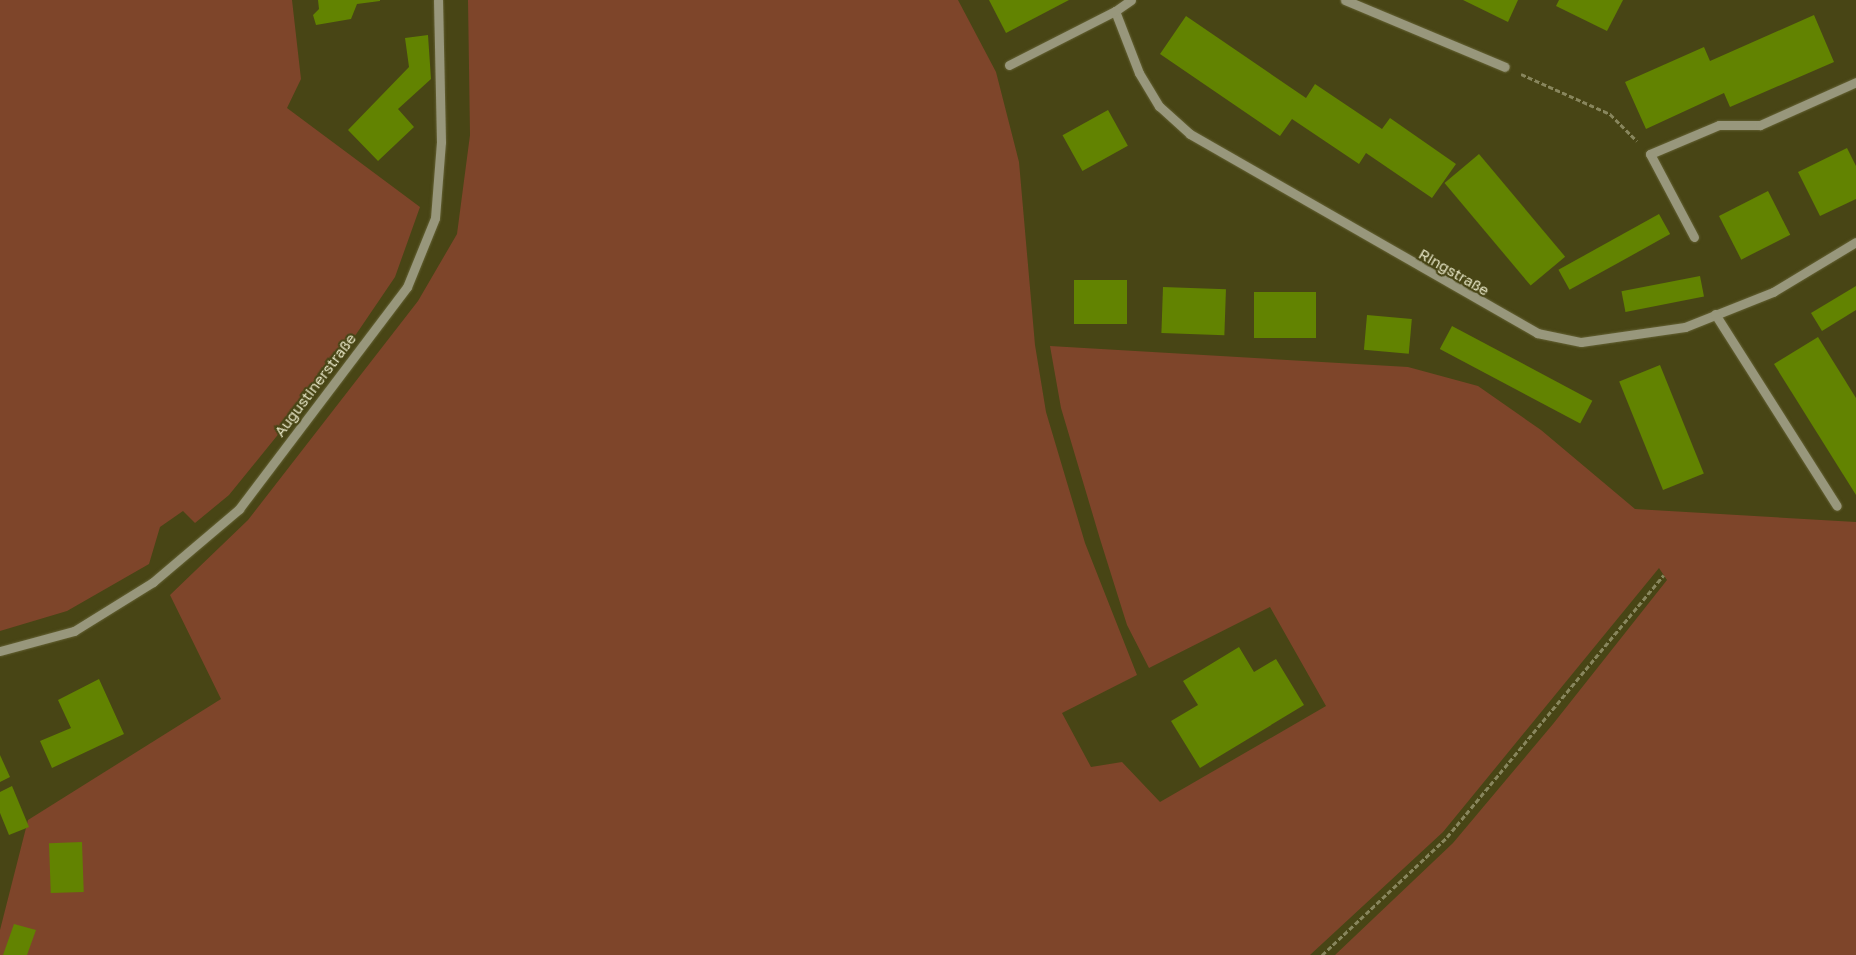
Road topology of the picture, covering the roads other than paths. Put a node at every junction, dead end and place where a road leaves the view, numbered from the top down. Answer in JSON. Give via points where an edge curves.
{"nodes":[{"id":1,"x":438,"y":0,"type":"edge"},
{"id":2,"x":1131,"y":0,"type":"edge"},
{"id":3,"x":1345,"y":0,"type":"edge"},
{"id":4,"x":1115,"y":11,"type":"junction"},
{"id":5,"x":1009,"y":65,"type":"dead end"},
{"id":6,"x":1505,"y":67,"type":"road end"},
{"id":7,"x":1856,"y":82,"type":"edge"},
{"id":8,"x":1694,"y":237,"type":"dead end"},
{"id":9,"x":1856,"y":242,"type":"edge"},
{"id":10,"x":1715,"y":314,"type":"junction"},
{"id":11,"x":1837,"y":506,"type":"dead end"},
{"id":12,"x":0,"y":651,"type":"edge"}],
"edges":[{"from":1,"to":12,"type":"street","name":"Augustinerstraße","via":[[441,142],[435,218],[407,288],[239,509],[153,582],[74,632]]},
{"from":2,"to":4,"type":"street"},
{"from":3,"to":6,"type":"street"},
{"from":4,"to":5,"type":"street"},
{"from":4,"to":10,"type":"street","name":"Ringstraße","via":[[1139,73],[1159,106],[1190,134],[1504,316],[1537,332],[1581,342],[1684,327]]},
{"from":7,"to":8,"type":"street","via":[[1760,125],[1719,125],[1650,154]]},
{"from":9,"to":10,"type":"street","name":"Ringstraße","via":[[1773,292]]},
{"from":10,"to":11,"type":"street"}]}
